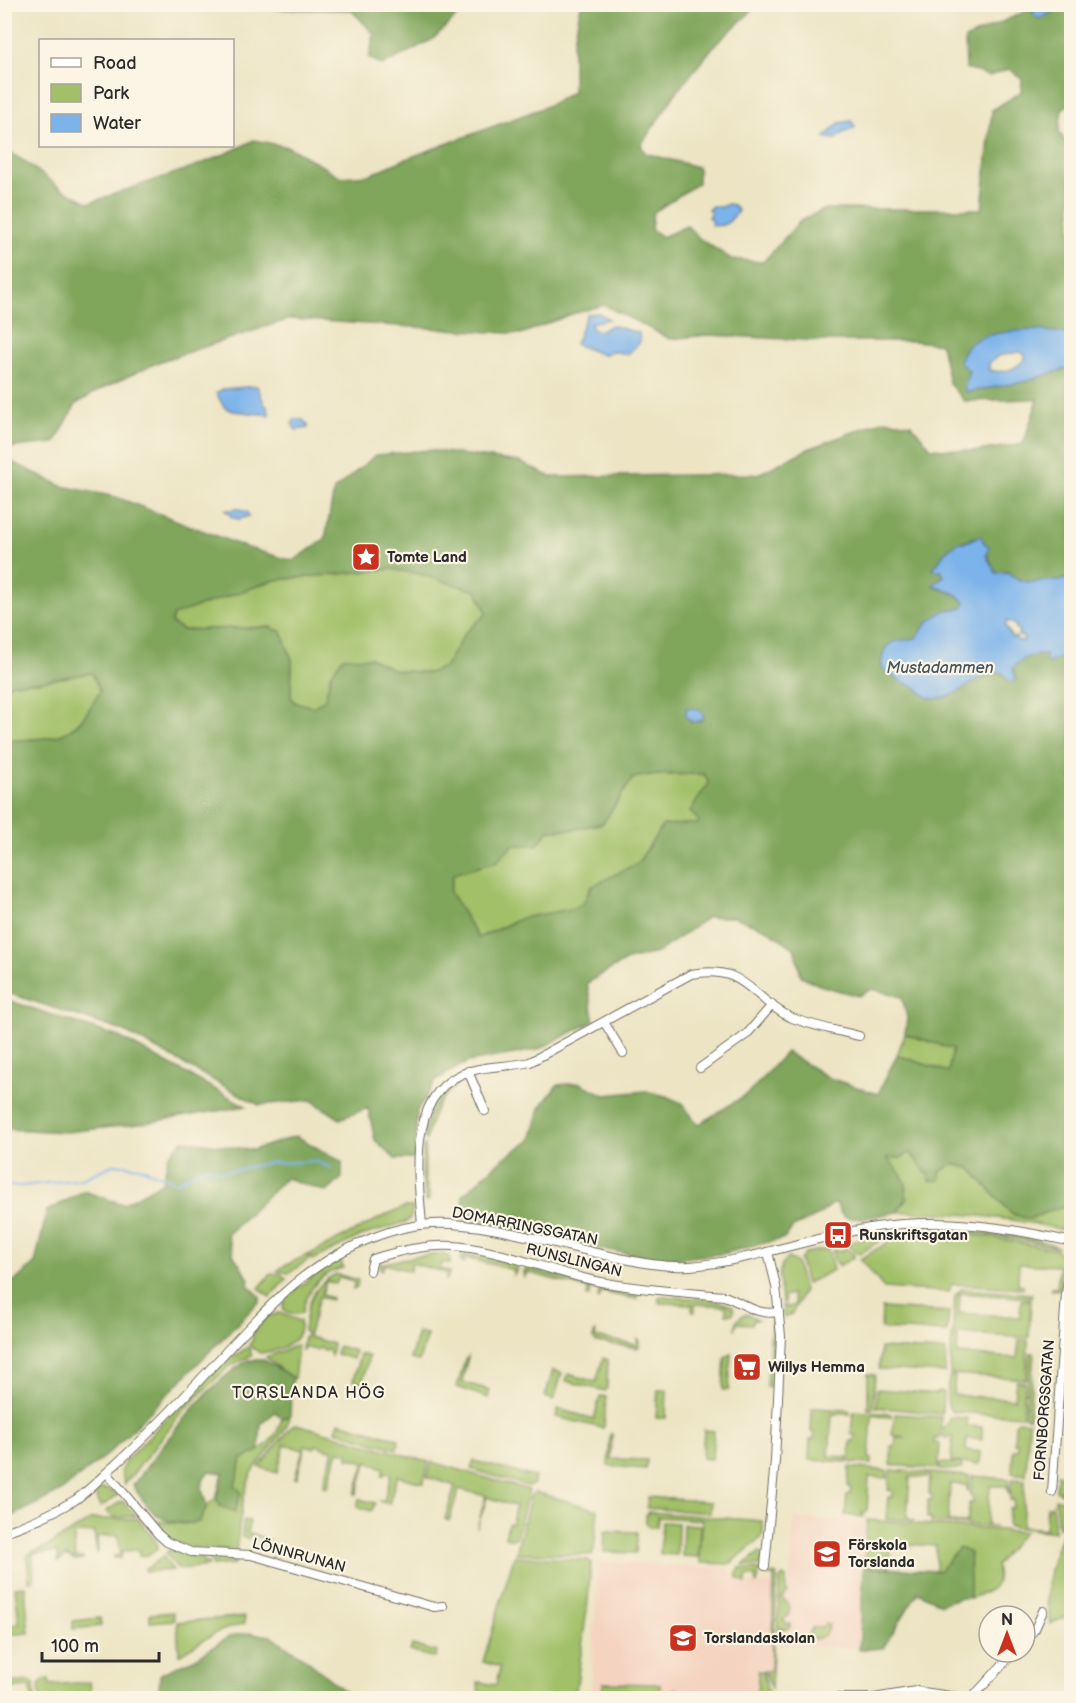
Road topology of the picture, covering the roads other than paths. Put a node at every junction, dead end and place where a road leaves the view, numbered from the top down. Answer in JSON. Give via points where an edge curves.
{"nodes":[{"id":1,"x":772,"y":1005,"type":"junction"},
{"id":2,"x":604,"y":1022,"type":"junction"},
{"id":3,"x":859,"y":1036,"type":"dead end"},
{"id":4,"x":623,"y":1053,"type":"dead end"},
{"id":5,"x":700,"y":1068,"type":"dead end"},
{"id":6,"x":468,"y":1071,"type":"junction"},
{"id":7,"x":485,"y":1111,"type":"dead end"},
{"id":8,"x":422,"y":1225,"type":"junction"},
{"id":9,"x":1071,"y":1242,"type":"edge"},
{"id":10,"x":1071,"y":1251,"type":"edge"},
{"id":11,"x":768,"y":1252,"type":"junction"},
{"id":12,"x":370,"y":1271,"type":"dead end"},
{"id":13,"x":1069,"y":1296,"type":"edge"},
{"id":14,"x":779,"y":1312,"type":"junction"},
{"id":15,"x":106,"y":1473,"type":"junction"},
{"id":16,"x":1052,"y":1492,"type":"dead end"},
{"id":17,"x":4,"y":1532,"type":"edge"},
{"id":18,"x":765,"y":1566,"type":"dead end"},
{"id":19,"x":443,"y":1606,"type":"dead end"},
{"id":20,"x":1043,"y":1611,"type":"dead end"},
{"id":21,"x":1037,"y":1624,"type":"edge"},
{"id":22,"x":1003,"y":1664,"type":"edge"},
{"id":23,"x":818,"y":1698,"type":"edge"},
{"id":24,"x":964,"y":1698,"type":"edge"},
{"id":25,"x":972,"y":1698,"type":"edge"}],
"edges":[{"from":1,"to":2,"type":"street","via":[[735,977],[705,972],[691,974]]},
{"from":1,"to":3,"type":"street","via":[[797,1020]]},
{"from":1,"to":5,"type":"street","via":[[747,1034]]},
{"from":2,"to":4,"type":"street"},
{"from":2,"to":6,"type":"street","via":[[530,1062]]},
{"from":6,"to":7,"type":"street"},
{"from":6,"to":8,"type":"street","via":[[436,1095],[423,1122],[418,1169]]},
{"from":8,"to":11,"type":"street","name":"DOMARRINGSGATAN","via":[[479,1228],[662,1266],[733,1260]]},
{"from":8,"to":15,"type":"street","name":"DOMARRINGSGATAN","via":[[357,1245],[291,1285]]},
{"from":9,"to":11,"type":"street","name":"DOMARRINGSGATAN","via":[[988,1226],[907,1223],[873,1227]]},
{"from":10,"to":13,"type":"street","name":"FORNBORGSGATAN"},
{"from":11,"to":14,"type":"street"},
{"from":12,"to":14,"type":"street","name":"RUNSLINGAN","via":[[373,1259],[386,1255],[433,1247],[463,1247],[598,1281],[656,1291],[724,1296],[750,1310]]},
{"from":13,"to":16,"type":"street","name":"FORNBORGSGATAN"},
{"from":14,"to":18,"type":"street","via":[[779,1407]]},
{"from":15,"to":17,"type":"street","name":"DOMARRINGSGATAN","via":[[58,1510]]},
{"from":15,"to":19,"type":"street","name":"LÖNNRUNAN","via":[[158,1534],[178,1547],[251,1555],[434,1607]]},
{"from":20,"to":21,"type":"street"},
{"from":22,"to":25,"type":"street"},
{"from":23,"to":24,"type":"street","via":[[874,1698],[916,1691]]}]}
